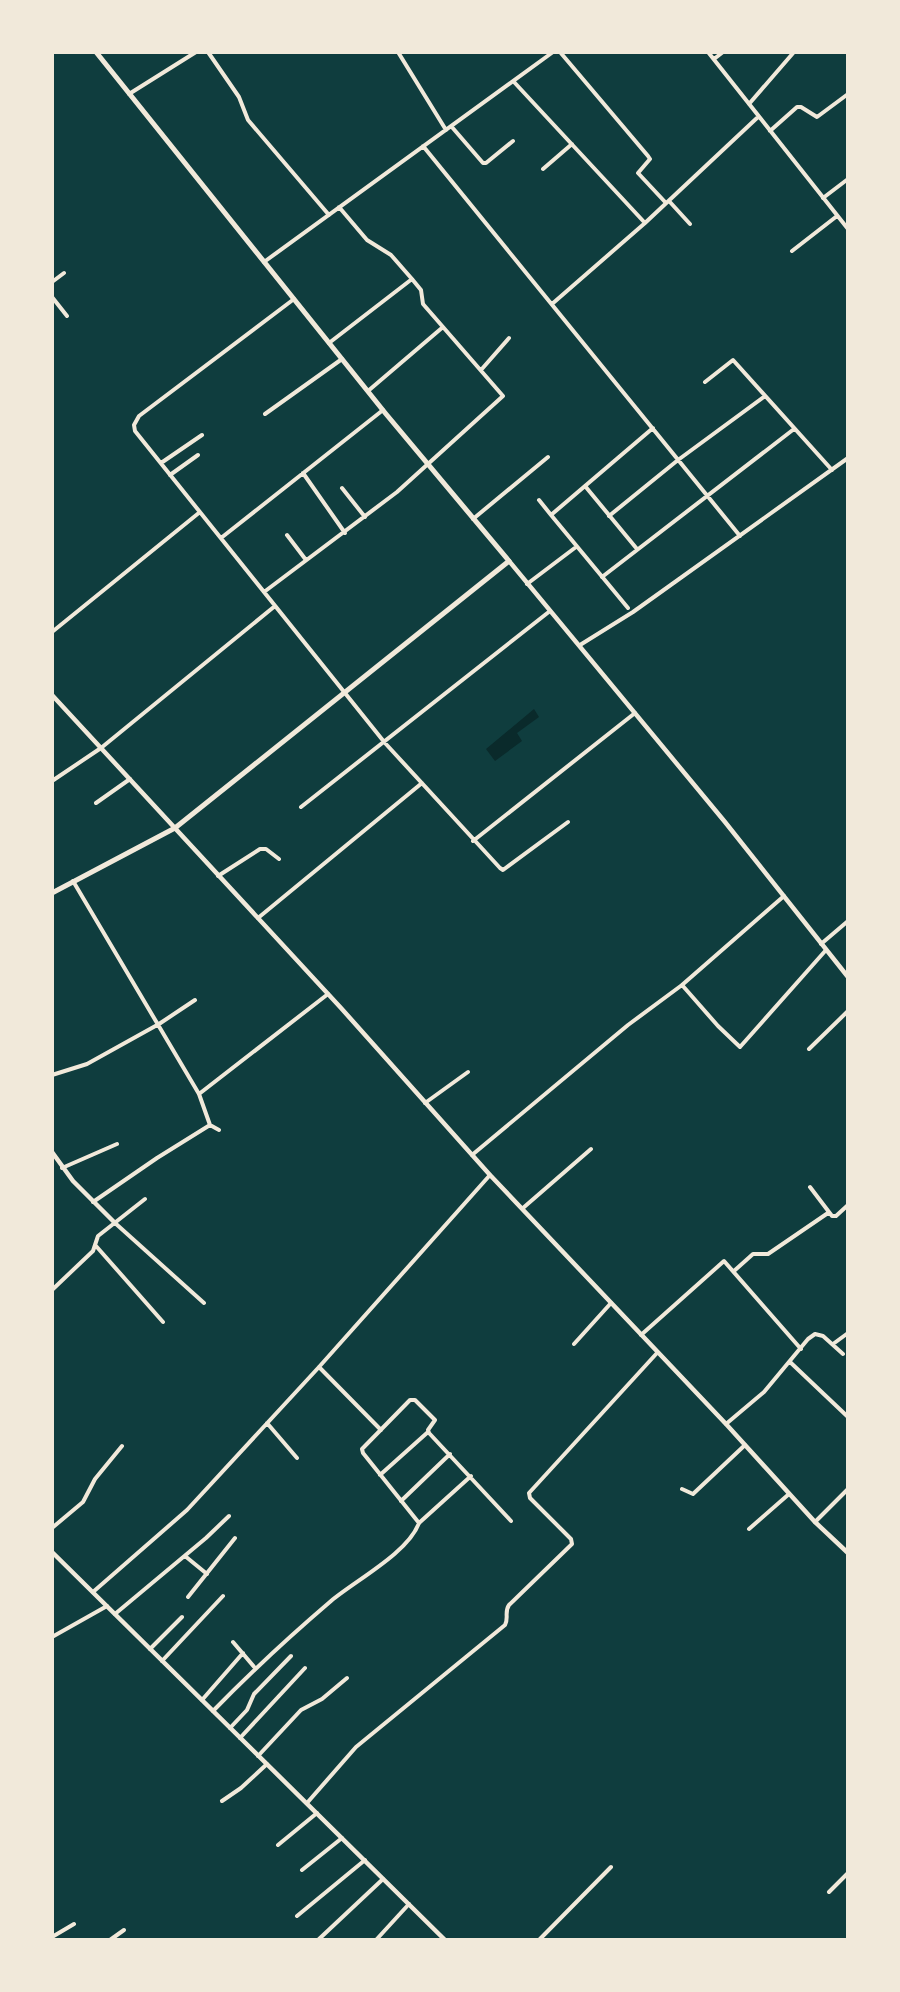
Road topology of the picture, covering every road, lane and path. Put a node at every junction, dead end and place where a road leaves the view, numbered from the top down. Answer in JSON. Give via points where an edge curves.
{"nodes":[{"id":1,"x":96,"y":52,"type":"edge"},
{"id":2,"x":196,"y":52,"type":"edge"},
{"id":3,"x":208,"y":52,"type":"edge"},
{"id":4,"x":398,"y":52,"type":"edge"},
{"id":5,"x":553,"y":52,"type":"edge"},
{"id":6,"x":560,"y":52,"type":"edge"},
{"id":7,"x":708,"y":52,"type":"edge"},
{"id":8,"x":723,"y":52,"type":"edge"},
{"id":9,"x":794,"y":52,"type":"edge"},
{"id":10,"x":714,"y":60,"type":"junction"},
{"id":11,"x":514,"y":82,"type":"junction"},
{"id":12,"x":129,"y":94,"type":"junction"},
{"id":13,"x":848,"y":94,"type":"edge"},
{"id":14,"x":749,"y":104,"type":"junction"},
{"id":15,"x":758,"y":117,"type":"junction"},
{"id":16,"x":451,"y":126,"type":"junction"},
{"id":17,"x":446,"y":130,"type":"junction"},
{"id":18,"x":770,"y":131,"type":"junction"},
{"id":19,"x":513,"y":141,"type":"dead end"},
{"id":20,"x":572,"y":144,"type":"junction"},
{"id":21,"x":423,"y":146,"type":"junction"},
{"id":22,"x":543,"y":169,"type":"dead end"},
{"id":23,"x":848,"y":179,"type":"edge"},
{"id":24,"x":823,"y":198,"type":"junction"},
{"id":25,"x":668,"y":202,"type":"junction"},
{"id":26,"x":339,"y":207,"type":"junction"},
{"id":27,"x":328,"y":215,"type":"junction"},
{"id":28,"x":837,"y":216,"type":"junction"},
{"id":29,"x":645,"y":223,"type":"junction"},
{"id":30,"x":690,"y":224,"type":"dead end"},
{"id":31,"x":848,"y":229,"type":"edge"},
{"id":32,"x":792,"y":251,"type":"dead end"},
{"id":33,"x":264,"y":262,"type":"junction"},
{"id":34,"x":64,"y":273,"type":"dead end"},
{"id":35,"x":412,"y":279,"type":"junction"},
{"id":36,"x":52,"y":282,"type":"edge"},
{"id":37,"x":52,"y":297,"type":"edge"},
{"id":38,"x":294,"y":299,"type":"junction"},
{"id":39,"x":552,"y":304,"type":"junction"},
{"id":40,"x":67,"y":316,"type":"dead end"},
{"id":41,"x":443,"y":328,"type":"junction"},
{"id":42,"x":509,"y":338,"type":"dead end"},
{"id":43,"x":330,"y":342,"type":"junction"},
{"id":44,"x":342,"y":359,"type":"junction"},
{"id":45,"x":481,"y":370,"type":"junction"},
{"id":46,"x":705,"y":382,"type":"dead end"},
{"id":47,"x":368,"y":391,"type":"junction"},
{"id":48,"x":765,"y":396,"type":"junction"},
{"id":49,"x":383,"y":410,"type":"junction"},
{"id":50,"x":265,"y":414,"type":"dead end"},
{"id":51,"x":653,"y":428,"type":"junction"},
{"id":52,"x":794,"y":429,"type":"junction"},
{"id":53,"x":202,"y":435,"type":"dead end"},
{"id":54,"x":198,"y":455,"type":"dead end"},
{"id":55,"x":548,"y":457,"type":"dead end"},
{"id":56,"x":848,"y":458,"type":"edge"},
{"id":57,"x":678,"y":460,"type":"junction"},
{"id":58,"x":161,"y":463,"type":"junction"},
{"id":59,"x":427,"y":464,"type":"junction"},
{"id":60,"x":832,"y":470,"type":"junction"},
{"id":61,"x":303,"y":473,"type":"junction"},
{"id":62,"x":170,"y":474,"type":"junction"},
{"id":63,"x":585,"y":486,"type":"junction"},
{"id":64,"x":342,"y":488,"type":"dead end"},
{"id":65,"x":708,"y":496,"type":"junction"},
{"id":66,"x":539,"y":500,"type":"dead end"},
{"id":67,"x":200,"y":512,"type":"junction"},
{"id":68,"x":551,"y":515,"type":"junction"},
{"id":69,"x":609,"y":516,"type":"junction"},
{"id":70,"x":365,"y":517,"type":"junction"},
{"id":71,"x":473,"y":519,"type":"junction"},
{"id":72,"x":345,"y":533,"type":"junction"},
{"id":73,"x":287,"y":535,"type":"dead end"},
{"id":74,"x":740,"y":536,"type":"junction"},
{"id":75,"x":221,"y":538,"type":"junction"},
{"id":76,"x":576,"y":547,"type":"junction"},
{"id":77,"x":637,"y":550,"type":"junction"},
{"id":78,"x":306,"y":560,"type":"junction"},
{"id":79,"x":509,"y":561,"type":"junction"},
{"id":80,"x":602,"y":577,"type":"junction"},
{"id":81,"x":528,"y":584,"type":"junction"},
{"id":82,"x":264,"y":592,"type":"junction"},
{"id":83,"x":275,"y":606,"type":"junction"},
{"id":84,"x":628,"y":608,"type":"dead end"},
{"id":85,"x":550,"y":611,"type":"junction"},
{"id":86,"x":52,"y":632,"type":"edge"},
{"id":87,"x":580,"y":645,"type":"junction"},
{"id":88,"x":345,"y":691,"type":"junction"},
{"id":89,"x":52,"y":695,"type":"edge"},
{"id":90,"x":635,"y":713,"type":"junction"},
{"id":91,"x":385,"y":742,"type":"junction"},
{"id":92,"x":101,"y":748,"type":"junction"},
{"id":93,"x":130,"y":780,"type":"junction"},
{"id":94,"x":52,"y":781,"type":"edge"},
{"id":95,"x":422,"y":783,"type":"junction"},
{"id":96,"x":96,"y":803,"type":"dead end"},
{"id":97,"x":301,"y":807,"type":"dead end"},
{"id":98,"x":568,"y":822,"type":"dead end"},
{"id":99,"x":174,"y":828,"type":"junction"},
{"id":100,"x":473,"y":841,"type":"junction"},
{"id":101,"x":279,"y":859,"type":"dead end"},
{"id":102,"x":218,"y":876,"type":"junction"},
{"id":103,"x":73,"y":881,"type":"junction"},
{"id":104,"x":52,"y":893,"type":"edge"},
{"id":105,"x":784,"y":896,"type":"junction"},
{"id":106,"x":258,"y":918,"type":"junction"},
{"id":107,"x":848,"y":921,"type":"edge"},
{"id":108,"x":821,"y":944,"type":"junction"},
{"id":109,"x":826,"y":950,"type":"junction"},
{"id":110,"x":848,"y":976,"type":"edge"},
{"id":111,"x":682,"y":985,"type":"junction"},
{"id":112,"x":328,"y":994,"type":"junction"},
{"id":113,"x":195,"y":1000,"type":"dead end"},
{"id":114,"x":848,"y":1011,"type":"edge"},
{"id":115,"x":159,"y":1024,"type":"junction"},
{"id":116,"x":809,"y":1049,"type":"dead end"},
{"id":117,"x":468,"y":1072,"type":"dead end"},
{"id":118,"x":52,"y":1075,"type":"edge"},
{"id":119,"x":200,"y":1094,"type":"junction"},
{"id":120,"x":425,"y":1103,"type":"junction"},
{"id":121,"x":210,"y":1125,"type":"junction"},
{"id":122,"x":219,"y":1130,"type":"dead end"},
{"id":123,"x":117,"y":1144,"type":"dead end"},
{"id":124,"x":590,"y":1150,"type":"dead end"},
{"id":125,"x":52,"y":1152,"type":"edge"},
{"id":126,"x":472,"y":1155,"type":"junction"},
{"id":127,"x":62,"y":1168,"type":"junction"},
{"id":128,"x":490,"y":1175,"type":"junction"},
{"id":129,"x":810,"y":1187,"type":"dead end"},
{"id":130,"x":145,"y":1199,"type":"dead end"},
{"id":131,"x":93,"y":1202,"type":"junction"},
{"id":132,"x":848,"y":1205,"type":"edge"},
{"id":133,"x":523,"y":1208,"type":"junction"},
{"id":134,"x":828,"y":1213,"type":"junction"},
{"id":135,"x":114,"y":1223,"type":"junction"},
{"id":136,"x":96,"y":1246,"type":"junction"},
{"id":137,"x":734,"y":1271,"type":"junction"},
{"id":138,"x":52,"y":1290,"type":"edge"},
{"id":139,"x":204,"y":1303,"type":"dead end"},
{"id":140,"x":611,"y":1304,"type":"junction"},
{"id":141,"x":163,"y":1322,"type":"dead end"},
{"id":142,"x":848,"y":1333,"type":"edge"},
{"id":143,"x":641,"y":1335,"type":"junction"},
{"id":144,"x":574,"y":1344,"type":"dead end"},
{"id":145,"x":833,"y":1344,"type":"junction"},
{"id":146,"x":800,"y":1348,"type":"junction"},
{"id":147,"x":658,"y":1353,"type":"junction"},
{"id":148,"x":843,"y":1354,"type":"dead end"},
{"id":149,"x":790,"y":1362,"type":"junction"},
{"id":150,"x":319,"y":1367,"type":"junction"},
{"id":151,"x":848,"y":1418,"type":"edge"},
{"id":152,"x":267,"y":1423,"type":"junction"},
{"id":153,"x":726,"y":1424,"type":"junction"},
{"id":154,"x":381,"y":1430,"type":"junction"},
{"id":155,"x":428,"y":1432,"type":"junction"},
{"id":156,"x":745,"y":1445,"type":"junction"},
{"id":157,"x":122,"y":1446,"type":"dead end"},
{"id":158,"x":450,"y":1454,"type":"junction"},
{"id":159,"x":297,"y":1458,"type":"dead end"},
{"id":160,"x":380,"y":1475,"type":"junction"},
{"id":161,"x":471,"y":1476,"type":"junction"},
{"id":162,"x":848,"y":1489,"type":"edge"},
{"id":163,"x":682,"y":1490,"type":"dead end"},
{"id":164,"x":789,"y":1494,"type":"junction"},
{"id":165,"x":401,"y":1500,"type":"junction"},
{"id":166,"x":229,"y":1516,"type":"dead end"},
{"id":167,"x":511,"y":1521,"type":"dead end"},
{"id":168,"x":815,"y":1522,"type":"junction"},
{"id":169,"x":419,"y":1523,"type":"junction"},
{"id":170,"x":52,"y":1528,"type":"edge"},
{"id":171,"x":749,"y":1528,"type":"dead end"},
{"id":172,"x":235,"y":1538,"type":"dead end"},
{"id":173,"x":52,"y":1552,"type":"edge"},
{"id":174,"x":848,"y":1553,"type":"edge"},
{"id":175,"x":185,"y":1556,"type":"junction"},
{"id":176,"x":207,"y":1574,"type":"junction"},
{"id":177,"x":93,"y":1592,"type":"junction"},
{"id":178,"x":224,"y":1596,"type":"dead end"},
{"id":179,"x":188,"y":1597,"type":"dead end"},
{"id":180,"x":107,"y":1606,"type":"junction"},
{"id":181,"x":115,"y":1614,"type":"junction"},
{"id":182,"x":182,"y":1617,"type":"dead end"},
{"id":183,"x":52,"y":1637,"type":"edge"},
{"id":184,"x":233,"y":1642,"type":"dead end"},
{"id":185,"x":150,"y":1649,"type":"junction"},
{"id":186,"x":243,"y":1653,"type":"junction"},
{"id":187,"x":291,"y":1656,"type":"dead end"},
{"id":188,"x":162,"y":1661,"type":"junction"},
{"id":189,"x":255,"y":1668,"type":"junction"},
{"id":190,"x":305,"y":1668,"type":"dead end"},
{"id":191,"x":347,"y":1678,"type":"dead end"},
{"id":192,"x":202,"y":1700,"type":"junction"},
{"id":193,"x":213,"y":1711,"type":"junction"},
{"id":194,"x":230,"y":1728,"type":"junction"},
{"id":195,"x":240,"y":1738,"type":"junction"},
{"id":196,"x":258,"y":1756,"type":"junction"},
{"id":197,"x":267,"y":1764,"type":"junction"},
{"id":198,"x":222,"y":1801,"type":"dead end"},
{"id":199,"x":307,"y":1803,"type":"junction"},
{"id":200,"x":317,"y":1813,"type":"junction"},
{"id":201,"x":342,"y":1838,"type":"junction"},
{"id":202,"x":278,"y":1846,"type":"dead end"},
{"id":203,"x":365,"y":1860,"type":"junction"},
{"id":204,"x":611,"y":1867,"type":"dead end"},
{"id":205,"x":302,"y":1870,"type":"dead end"},
{"id":206,"x":848,"y":1873,"type":"edge"},
{"id":207,"x":383,"y":1879,"type":"junction"},
{"id":208,"x":829,"y":1892,"type":"dead end"},
{"id":209,"x":409,"y":1904,"type":"junction"},
{"id":210,"x":297,"y":1916,"type":"dead end"},
{"id":211,"x":74,"y":1924,"type":"dead end"},
{"id":212,"x":124,"y":1930,"type":"dead end"},
{"id":213,"x":52,"y":1937,"type":"edge"},
{"id":214,"x":110,"y":1940,"type":"edge"},
{"id":215,"x":318,"y":1940,"type":"edge"},
{"id":216,"x":376,"y":1940,"type":"edge"},
{"id":217,"x":446,"y":1940,"type":"edge"},
{"id":218,"x":539,"y":1940,"type":"edge"}],
"edges":[{"from":1,"to":12,"type":"main road"},
{"from":2,"to":12,"type":"street"},
{"from":3,"to":27,"type":"street","via":[[238,97],[248,120]]},
{"from":4,"to":17,"type":"street"},
{"from":5,"to":11,"type":"street"},
{"from":6,"to":25,"type":"street","via":[[648,156],[650,159],[638,173]]},
{"from":7,"to":10,"type":"street"},
{"from":8,"to":10,"type":"street"},
{"from":9,"to":14,"type":"street"},
{"from":10,"to":14,"type":"street"},
{"from":11,"to":16,"type":"street"},
{"from":11,"to":20,"type":"street"},
{"from":12,"to":33,"type":"main road"},
{"from":13,"to":18,"type":"street","via":[[817,117],[801,106],[797,107]]},
{"from":14,"to":15,"type":"street"},
{"from":15,"to":18,"type":"street"},
{"from":15,"to":25,"type":"street"},
{"from":16,"to":17,"type":"street"},
{"from":16,"to":19,"type":"street","via":[[483,163]]},
{"from":17,"to":21,"type":"street"},
{"from":18,"to":24,"type":"street"},
{"from":20,"to":22,"type":"street"},
{"from":20,"to":29,"type":"street"},
{"from":21,"to":26,"type":"street"},
{"from":21,"to":39,"type":"street"},
{"from":23,"to":24,"type":"street"},
{"from":24,"to":28,"type":"street"},
{"from":25,"to":29,"type":"street"},
{"from":25,"to":30,"type":"street"},
{"from":26,"to":27,"type":"street"},
{"from":26,"to":35,"type":"street","via":[[367,240],[391,255]]},
{"from":27,"to":33,"type":"street"},
{"from":28,"to":31,"type":"street"},
{"from":28,"to":32,"type":"street"},
{"from":29,"to":39,"type":"street"},
{"from":33,"to":38,"type":"main road"},
{"from":34,"to":36,"type":"street"},
{"from":35,"to":41,"type":"street","via":[[421,290],[423,304]]},
{"from":35,"to":43,"type":"street"},
{"from":37,"to":40,"type":"street"},
{"from":38,"to":43,"type":"main road"},
{"from":38,"to":58,"type":"street","via":[[135,420],[135,431]]},
{"from":39,"to":51,"type":"street"},
{"from":41,"to":45,"type":"street"},
{"from":41,"to":47,"type":"street"},
{"from":42,"to":45,"type":"street"},
{"from":43,"to":44,"type":"main road"},
{"from":44,"to":47,"type":"main road"},
{"from":44,"to":50,"type":"street"},
{"from":45,"to":59,"type":"street","via":[[503,397]]},
{"from":46,"to":48,"type":"street","via":[[733,360]]},
{"from":47,"to":49,"type":"main road"},
{"from":48,"to":52,"type":"street"},
{"from":48,"to":57,"type":"street"},
{"from":49,"to":59,"type":"main road"},
{"from":49,"to":61,"type":"street"},
{"from":51,"to":57,"type":"street"},
{"from":51,"to":63,"type":"street"},
{"from":52,"to":60,"type":"street"},
{"from":52,"to":65,"type":"street"},
{"from":53,"to":58,"type":"street"},
{"from":54,"to":62,"type":"street"},
{"from":55,"to":71,"type":"street"},
{"from":56,"to":60,"type":"street"},
{"from":57,"to":65,"type":"street"},
{"from":57,"to":69,"type":"street"},
{"from":58,"to":62,"type":"street"},
{"from":59,"to":70,"type":"street"},
{"from":59,"to":71,"type":"main road"},
{"from":60,"to":74,"type":"street"},
{"from":61,"to":72,"type":"street"},
{"from":61,"to":75,"type":"street"},
{"from":62,"to":67,"type":"street"},
{"from":63,"to":68,"type":"street"},
{"from":63,"to":69,"type":"street"},
{"from":64,"to":70,"type":"street"},
{"from":65,"to":74,"type":"street"},
{"from":65,"to":77,"type":"street"},
{"from":66,"to":68,"type":"street"},
{"from":67,"to":75,"type":"street"},
{"from":67,"to":86,"type":"street"},
{"from":68,"to":76,"type":"street"},
{"from":69,"to":77,"type":"street"},
{"from":70,"to":72,"type":"street"},
{"from":71,"to":79,"type":"main road"},
{"from":72,"to":78,"type":"street"},
{"from":73,"to":78,"type":"street"},
{"from":74,"to":87,"type":"street"},
{"from":75,"to":82,"type":"street"},
{"from":76,"to":80,"type":"street"},
{"from":76,"to":81,"type":"street"},
{"from":77,"to":80,"type":"street"},
{"from":78,"to":82,"type":"street"},
{"from":79,"to":81,"type":"street"},
{"from":79,"to":88,"type":"main road"},
{"from":80,"to":84,"type":"street"},
{"from":81,"to":85,"type":"street"},
{"from":82,"to":83,"type":"street"},
{"from":83,"to":88,"type":"street"},
{"from":83,"to":92,"type":"street"},
{"from":85,"to":87,"type":"street"},
{"from":85,"to":91,"type":"street"},
{"from":87,"to":90,"type":"street"},
{"from":88,"to":91,"type":"street"},
{"from":88,"to":99,"type":"main road"},
{"from":89,"to":92,"type":"street"},
{"from":90,"to":100,"type":"street"},
{"from":90,"to":105,"type":"street"},
{"from":91,"to":95,"type":"street"},
{"from":91,"to":97,"type":"street"},
{"from":92,"to":93,"type":"street"},
{"from":92,"to":94,"type":"street"},
{"from":93,"to":96,"type":"street"},
{"from":93,"to":99,"type":"street"},
{"from":95,"to":100,"type":"street"},
{"from":95,"to":106,"type":"street"},
{"from":98,"to":100,"type":"street","via":[[503,870]]},
{"from":99,"to":102,"type":"street"},
{"from":99,"to":103,"type":"main road"},
{"from":101,"to":102,"type":"street","via":[[266,849],[260,849]]},
{"from":102,"to":106,"type":"street"},
{"from":103,"to":104,"type":"main road"},
{"from":103,"to":115,"type":"street"},
{"from":105,"to":108,"type":"street"},
{"from":105,"to":111,"type":"street"},
{"from":106,"to":112,"type":"street"},
{"from":107,"to":108,"type":"street"},
{"from":108,"to":109,"type":"street"},
{"from":109,"to":110,"type":"street"},
{"from":109,"to":111,"type":"street","via":[[740,1047]]},
{"from":111,"to":126,"type":"street","via":[[628,1025]]},
{"from":112,"to":119,"type":"street"},
{"from":112,"to":120,"type":"street"},
{"from":113,"to":115,"type":"street"},
{"from":114,"to":116,"type":"street"},
{"from":115,"to":118,"type":"street","via":[[87,1064]]},
{"from":115,"to":119,"type":"street"},
{"from":117,"to":120,"type":"street"},
{"from":119,"to":121,"type":"street"},
{"from":120,"to":126,"type":"street"},
{"from":121,"to":122,"type":"street"},
{"from":121,"to":131,"type":"street"},
{"from":123,"to":127,"type":"street"},
{"from":124,"to":133,"type":"street"},
{"from":125,"to":127,"type":"street"},
{"from":126,"to":128,"type":"street"},
{"from":127,"to":131,"type":"street"},
{"from":128,"to":133,"type":"street"},
{"from":128,"to":150,"type":"street"},
{"from":129,"to":134,"type":"street"},
{"from":130,"to":135,"type":"street"},
{"from":131,"to":135,"type":"street"},
{"from":132,"to":134,"type":"street","via":[[836,1216]]},
{"from":133,"to":140,"type":"street"},
{"from":134,"to":137,"type":"street","via":[[768,1254],[754,1254]]},
{"from":135,"to":136,"type":"street","via":[[98,1236]]},
{"from":135,"to":139,"type":"street"},
{"from":136,"to":138,"type":"street"},
{"from":136,"to":141,"type":"street"},
{"from":137,"to":143,"type":"street","via":[[723,1262]]},
{"from":137,"to":146,"type":"street"},
{"from":140,"to":143,"type":"street"},
{"from":140,"to":144,"type":"street"},
{"from":142,"to":145,"type":"street"},
{"from":143,"to":147,"type":"street"},
{"from":145,"to":146,"type":"street","via":[[815,1334]]},
{"from":145,"to":148,"type":"street"},
{"from":146,"to":149,"type":"street"},
{"from":147,"to":153,"type":"street"},
{"from":147,"to":199,"type":"street","via":[[529,1492],[530,1498],[571,1539],[572,1544],[509,1605],[505,1625],[356,1747]]},
{"from":149,"to":151,"type":"street"},
{"from":149,"to":153,"type":"street","via":[[764,1392]]},
{"from":150,"to":152,"type":"street"},
{"from":150,"to":154,"type":"street"},
{"from":152,"to":159,"type":"street"},
{"from":152,"to":177,"type":"street","via":[[187,1510]]},
{"from":153,"to":156,"type":"street"},
{"from":154,"to":155,"type":"street","via":[[412,1400],[436,1420]]},
{"from":154,"to":160,"type":"street","via":[[362,1451]]},
{"from":155,"to":158,"type":"street"},
{"from":155,"to":160,"type":"street"},
{"from":156,"to":163,"type":"street","via":[[693,1494]]},
{"from":156,"to":164,"type":"street"},
{"from":157,"to":170,"type":"street","via":[[95,1479],[83,1502]]},
{"from":158,"to":161,"type":"street"},
{"from":158,"to":165,"type":"street"},
{"from":160,"to":165,"type":"street"},
{"from":161,"to":167,"type":"street"},
{"from":161,"to":169,"type":"street"},
{"from":162,"to":168,"type":"street"},
{"from":164,"to":168,"type":"street"},
{"from":164,"to":171,"type":"street"},
{"from":165,"to":169,"type":"street"},
{"from":166,"to":175,"type":"street"},
{"from":168,"to":174,"type":"street"},
{"from":169,"to":189,"type":"street","via":[[414,1535],[403,1546],[332,1600]]},
{"from":172,"to":176,"type":"street"},
{"from":173,"to":177,"type":"street"},
{"from":175,"to":176,"type":"street"},
{"from":175,"to":181,"type":"street"},
{"from":176,"to":179,"type":"street"},
{"from":177,"to":180,"type":"street"},
{"from":178,"to":188,"type":"street"},
{"from":180,"to":181,"type":"street"},
{"from":180,"to":183,"type":"street"},
{"from":181,"to":185,"type":"street"},
{"from":182,"to":185,"type":"street"},
{"from":184,"to":186,"type":"street"},
{"from":185,"to":188,"type":"street"},
{"from":186,"to":189,"type":"street"},
{"from":186,"to":192,"type":"street"},
{"from":187,"to":194,"type":"street","via":[[254,1694],[247,1710]]},
{"from":188,"to":192,"type":"street"},
{"from":189,"to":193,"type":"street"},
{"from":190,"to":195,"type":"street"},
{"from":191,"to":196,"type":"street","via":[[322,1699],[301,1710]]},
{"from":192,"to":193,"type":"street"},
{"from":193,"to":194,"type":"street"},
{"from":194,"to":195,"type":"street"},
{"from":195,"to":196,"type":"street"},
{"from":196,"to":197,"type":"street"},
{"from":197,"to":198,"type":"street"},
{"from":197,"to":199,"type":"street"},
{"from":199,"to":200,"type":"street"},
{"from":200,"to":201,"type":"street"},
{"from":200,"to":202,"type":"street"},
{"from":201,"to":203,"type":"street"},
{"from":201,"to":205,"type":"street"},
{"from":203,"to":207,"type":"street"},
{"from":203,"to":210,"type":"street"},
{"from":204,"to":218,"type":"street"},
{"from":206,"to":208,"type":"street"},
{"from":207,"to":209,"type":"street"},
{"from":207,"to":215,"type":"street"},
{"from":209,"to":216,"type":"street"},
{"from":209,"to":217,"type":"street"},
{"from":211,"to":213,"type":"street"},
{"from":212,"to":214,"type":"street"}]}
